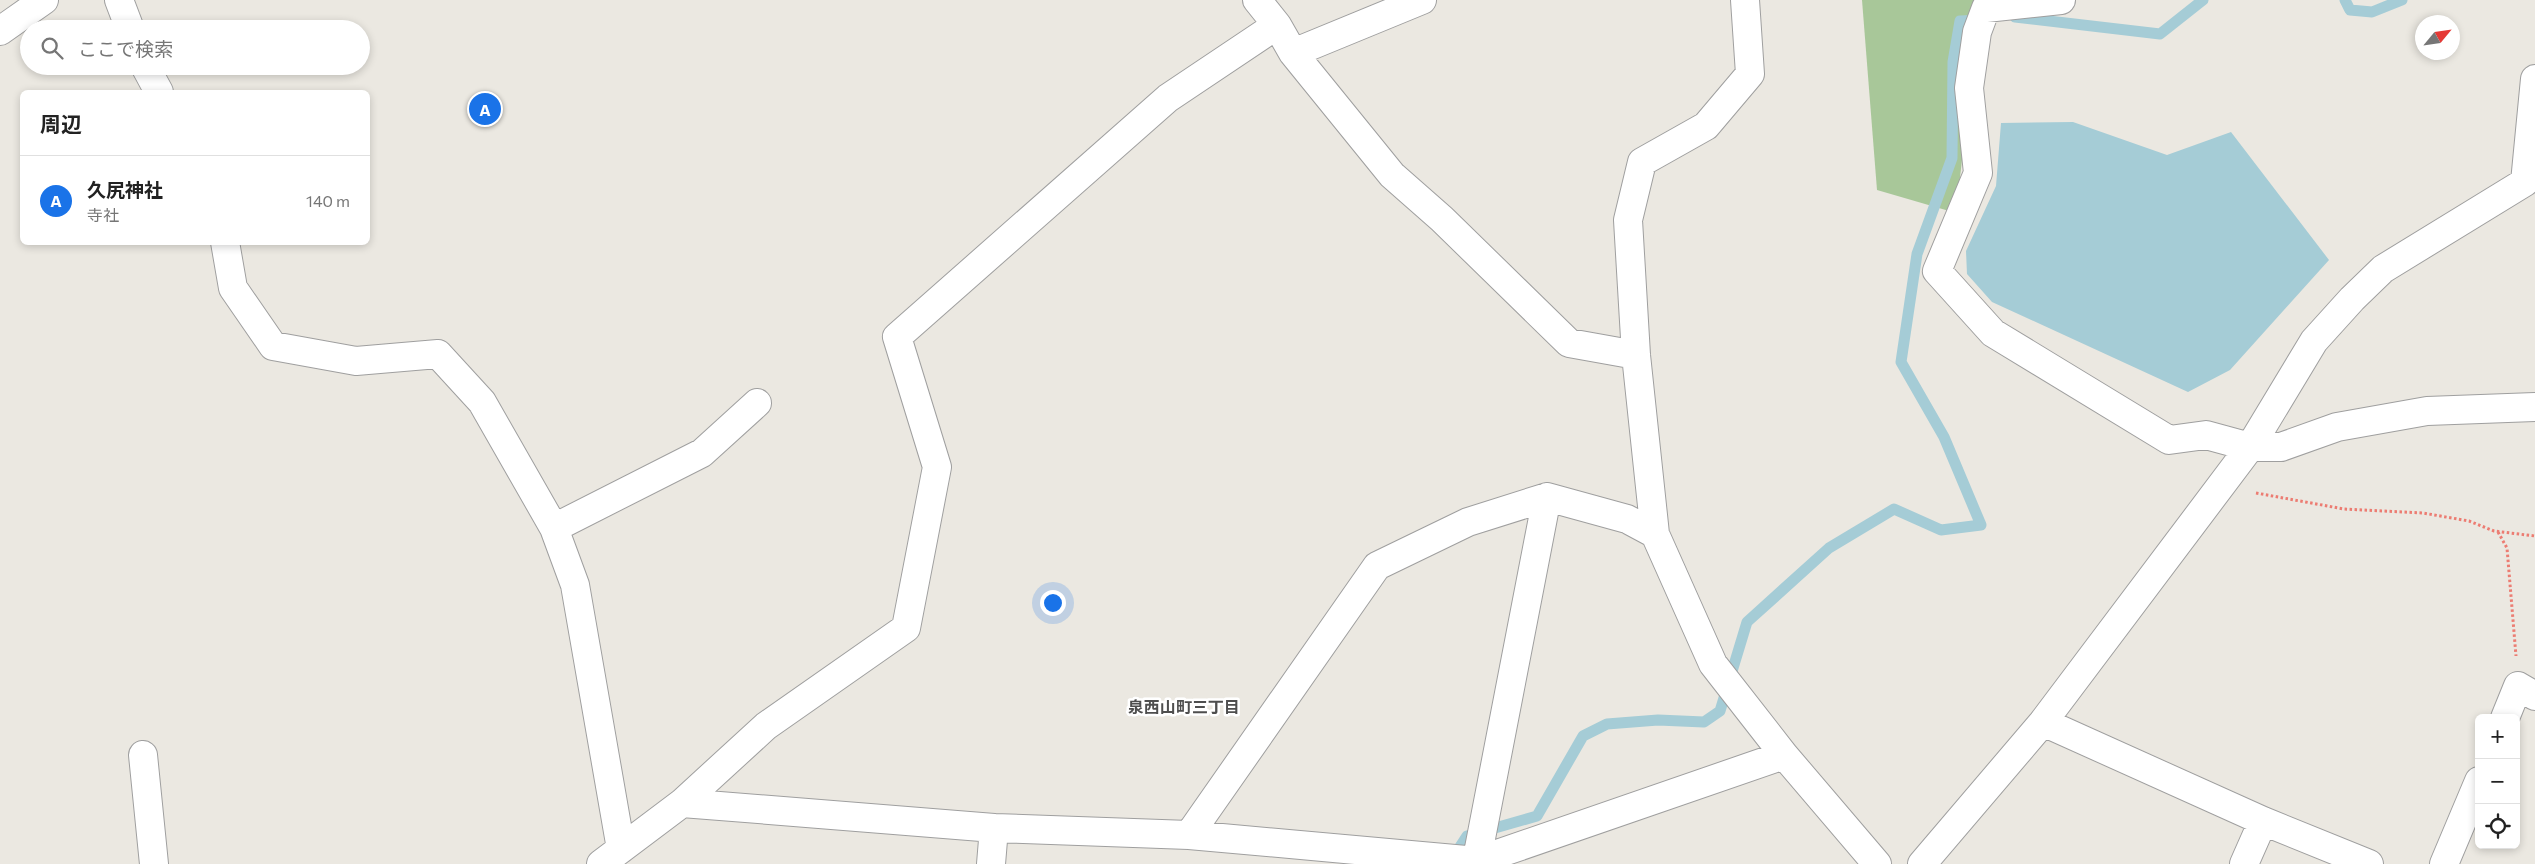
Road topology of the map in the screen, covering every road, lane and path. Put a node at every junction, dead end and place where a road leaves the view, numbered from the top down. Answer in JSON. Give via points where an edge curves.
{"nodes":[{"id":1,"x":44,"y":0,"type":"edge"},
{"id":2,"x":119,"y":0,"type":"edge"},
{"id":3,"x":1257,"y":0,"type":"edge"},
{"id":4,"x":1422,"y":0,"type":"edge"},
{"id":5,"x":1745,"y":0,"type":"edge"},
{"id":6,"x":2061,"y":0,"type":"edge"},
{"id":7,"x":127,"y":20,"type":"edge"},
{"id":8,"x":1277,"y":25,"type":"junction"},
{"id":9,"x":0,"y":31,"type":"edge"},
{"id":10,"x":1293,"y":53,"type":"junction"},
{"id":11,"x":150,"y":75,"type":"edge"},
{"id":12,"x":2535,"y":79,"type":"edge"},
{"id":13,"x":159,"y":90,"type":"edge"},
{"id":14,"x":226,"y":245,"type":"edge"},
{"id":15,"x":1636,"y":355,"type":"junction"},
{"id":16,"x":757,"y":403,"type":"dead end"},
{"id":17,"x":2535,"y":407,"type":"edge"},
{"id":18,"x":2250,"y":447,"type":"junction"},
{"id":19,"x":2226,"y":479,"type":"junction"},
{"id":20,"x":1547,"y":497,"type":"junction"},
{"id":21,"x":554,"y":528,"type":"junction"},
{"id":22,"x":2498,"y":532,"type":"junction"},
{"id":23,"x":1655,"y":534,"type":"junction"},
{"id":24,"x":2535,"y":536,"type":"edge"},
{"id":25,"x":2526,"y":691,"type":"edge"},
{"id":26,"x":2508,"y":714,"type":"edge"},
{"id":27,"x":2043,"y":722,"type":"junction"},
{"id":28,"x":143,"y":755,"type":"dead end"},
{"id":29,"x":1784,"y":755,"type":"junction"},
{"id":30,"x":2475,"y":790,"type":"edge"},
{"id":31,"x":682,"y":803,"type":"junction"},
{"id":32,"x":2263,"y":821,"type":"junction"},
{"id":33,"x":994,"y":828,"type":"junction"},
{"id":34,"x":1189,"y":835,"type":"junction"},
{"id":35,"x":611,"y":856,"type":"edge"},
{"id":36,"x":1476,"y":862,"type":"edge"},
{"id":37,"x":154,"y":864,"type":"edge"},
{"id":38,"x":991,"y":864,"type":"edge"},
{"id":39,"x":1877,"y":864,"type":"edge"},
{"id":40,"x":1922,"y":864,"type":"edge"},
{"id":41,"x":2244,"y":864,"type":"edge"},
{"id":42,"x":2368,"y":864,"type":"edge"},
{"id":43,"x":2444,"y":864,"type":"edge"}],
"edges":[{"from":1,"to":9,"type":"street"},
{"from":2,"to":7,"type":"street"},
{"from":3,"to":8,"type":"street"},
{"from":4,"to":10,"type":"street"},
{"from":5,"to":15,"type":"street","via":[[1750,74],[1706,126],[1642,162],[1628,220]]},
{"from":6,"to":18,"type":"street","via":[[1981,20],[1969,88],[1978,173],[1937,271],[1993,333],[2169,440],[2206,435]]},
{"from":8,"to":10,"type":"street"},
{"from":8,"to":31,"type":"street","via":[[1168,98],[897,337],[937,467],[906,628],[766,726]]},
{"from":10,"to":15,"type":"street","via":[[1392,175],[1442,219],[1569,343]]},
{"from":11,"to":13,"type":"street"},
{"from":12,"to":18,"type":"street","via":[[2525,182],[2377,275],[2314,341]]},
{"from":14,"to":21,"type":"street","via":[[233,288],[274,346],[356,361],[438,354],[482,402]]},
{"from":15,"to":23,"type":"street"},
{"from":16,"to":21,"type":"street","via":[[702,453]]},
{"from":17,"to":18,"type":"street","via":[[2427,411],[2337,427],[2281,447]]},
{"from":18,"to":19,"type":"street"},
{"from":19,"to":22,"type":"path","via":[[2252,492],[2344,509],[2423,513],[2469,521]]},
{"from":19,"to":27,"type":"street"},
{"from":20,"to":23,"type":"street","via":[[1627,519]]},
{"from":20,"to":34,"type":"street","via":[[1468,522],[1377,566]]},
{"from":20,"to":36,"type":"street"},
{"from":21,"to":35,"type":"street","via":[[575,585]]},
{"from":22,"to":24,"type":"path"},
{"from":22,"to":25,"type":"path","via":[[2507,548]]},
{"from":23,"to":29,"type":"street","via":[[1713,664]]},
{"from":25,"to":26,"type":"street"},
{"from":27,"to":32,"type":"street"},
{"from":27,"to":40,"type":"street"},
{"from":28,"to":37,"type":"street"},
{"from":29,"to":36,"type":"street"},
{"from":29,"to":39,"type":"street"},
{"from":30,"to":43,"type":"street"},
{"from":31,"to":33,"type":"street"},
{"from":31,"to":35,"type":"street"},
{"from":32,"to":41,"type":"street"},
{"from":32,"to":42,"type":"street"},
{"from":33,"to":34,"type":"street"},
{"from":33,"to":38,"type":"street"},
{"from":34,"to":36,"type":"street"}]}
